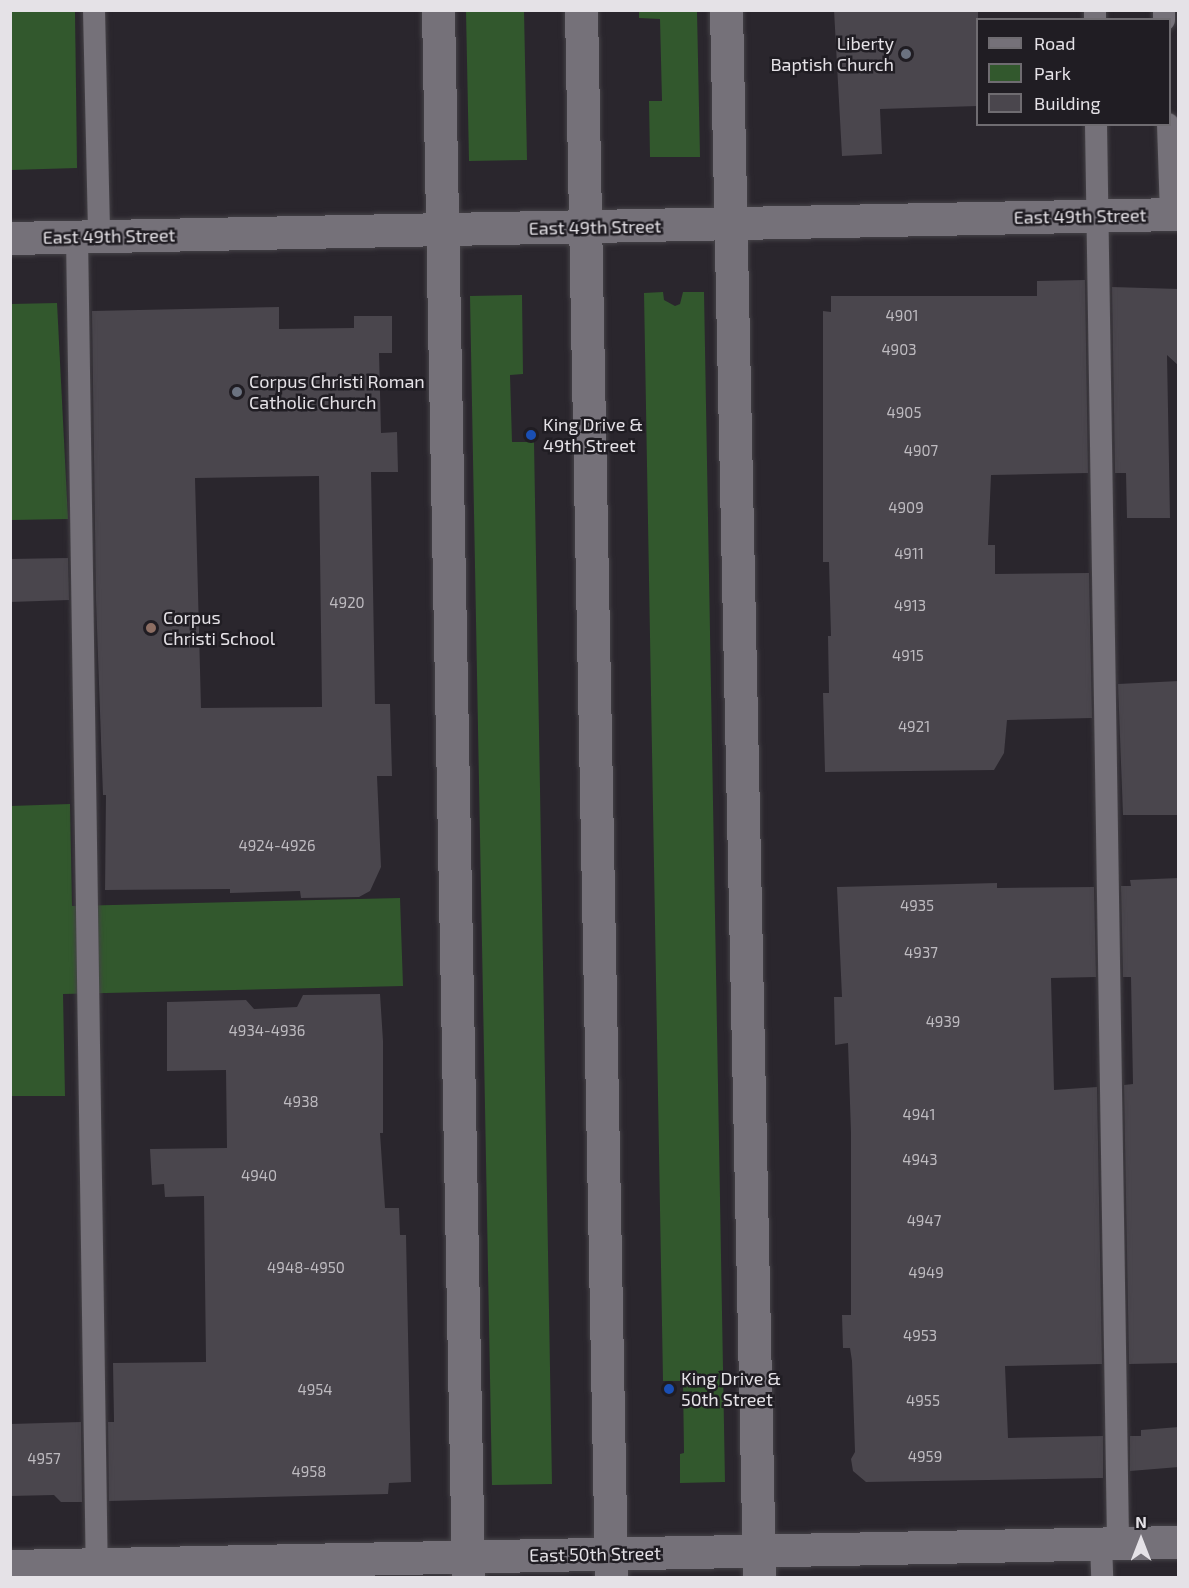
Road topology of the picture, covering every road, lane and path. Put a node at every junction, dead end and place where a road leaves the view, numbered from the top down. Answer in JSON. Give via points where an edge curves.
{"nodes":[{"id":1,"x":94,"y":10,"type":"edge"},
{"id":2,"x":438,"y":10,"type":"edge"},
{"id":3,"x":580,"y":10,"type":"edge"},
{"id":4,"x":726,"y":10,"type":"edge"},
{"id":5,"x":1096,"y":126,"type":"edge"},
{"id":6,"x":1168,"y":126,"type":"edge"},
{"id":7,"x":1175,"y":214,"type":"edge"},
{"id":8,"x":1098,"y":216,"type":"junction"},
{"id":9,"x":728,"y":223,"type":"junction"},
{"id":10,"x":584,"y":227,"type":"junction"},
{"id":11,"x":441,"y":230,"type":"junction"},
{"id":12,"x":88,"y":236,"type":"junction"},
{"id":13,"x":10,"y":238,"type":"edge"},
{"id":14,"x":1179,"y":1542,"type":"edge"},
{"id":15,"x":1110,"y":1543,"type":"junction"},
{"id":16,"x":759,"y":1564,"type":"edge"},
{"id":17,"x":10,"y":1566,"type":"edge"},
{"id":18,"x":611,"y":1566,"type":"edge"},
{"id":19,"x":468,"y":1567,"type":"edge"},
{"id":20,"x":96,"y":1571,"type":"edge"},
{"id":21,"x":1102,"y":1578,"type":"edge"}],
"edges":[{"from":1,"to":12,"type":"lane"},
{"from":2,"to":11,"type":"street"},
{"from":3,"to":10,"type":"street"},
{"from":4,"to":9,"type":"street"},
{"from":5,"to":8,"type":"lane"},
{"from":6,"to":7,"type":"lane"},
{"from":7,"to":8,"type":"street","name":"East 49th Street"},
{"from":8,"to":9,"type":"street","name":"East 49th Street"},
{"from":8,"to":15,"type":"lane"},
{"from":9,"to":10,"type":"street","name":"East 49th Street"},
{"from":9,"to":16,"type":"street"},
{"from":10,"to":11,"type":"street","name":"East 49th Street"},
{"from":10,"to":18,"type":"street"},
{"from":11,"to":12,"type":"street","name":"East 49th Street"},
{"from":11,"to":19,"type":"street"},
{"from":12,"to":13,"type":"street","name":"East 49th Street"},
{"from":12,"to":20,"type":"lane"},
{"from":14,"to":15,"type":"street","name":"East 50th Street"},
{"from":15,"to":16,"type":"street","name":"East 50th Street"},
{"from":15,"to":21,"type":"lane"},
{"from":16,"to":18,"type":"street","name":"East 50th Street"},
{"from":17,"to":20,"type":"street","name":"East 50th Street"},
{"from":18,"to":19,"type":"street","name":"East 50th Street"},
{"from":19,"to":20,"type":"street","name":"East 50th Street"}]}
